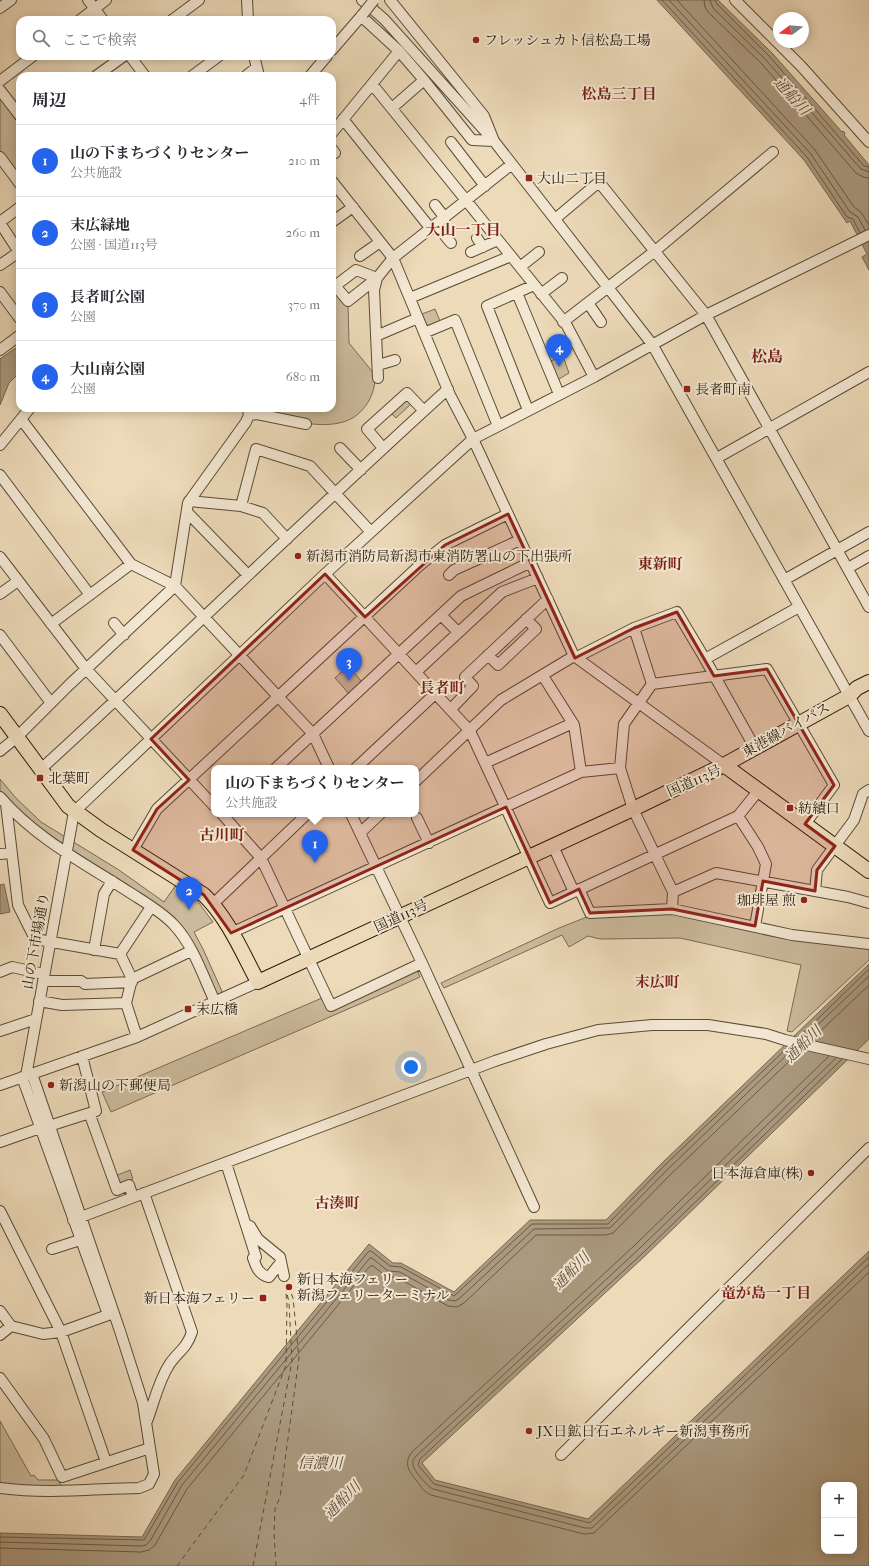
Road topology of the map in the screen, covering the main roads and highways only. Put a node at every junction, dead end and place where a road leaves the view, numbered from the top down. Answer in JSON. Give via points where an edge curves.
{"nodes":[{"id":1,"x":869,"y":682,"type":"edge"},
{"id":2,"x":869,"y":691,"type":"edge"},
{"id":3,"x":849,"y":696,"type":"junction"},
{"id":4,"x":0,"y":714,"type":"edge"},
{"id":5,"x":724,"y":765,"type":"junction"},
{"id":6,"x":869,"y":871,"type":"edge"}],
"edges":[{"from":1,"to":3,"type":"highway","name":"東港線バイパス"},
{"from":2,"to":3,"type":"highway","name":"東港線バイパス"},
{"from":3,"to":5,"type":"highway","name":"東港線バイパス"},
{"from":4,"to":5,"type":"highway","name":"国道113号","via":[[74,812],[213,904],[258,982]]},
{"from":5,"to":6,"type":"highway","name":"国道113号"}]}
